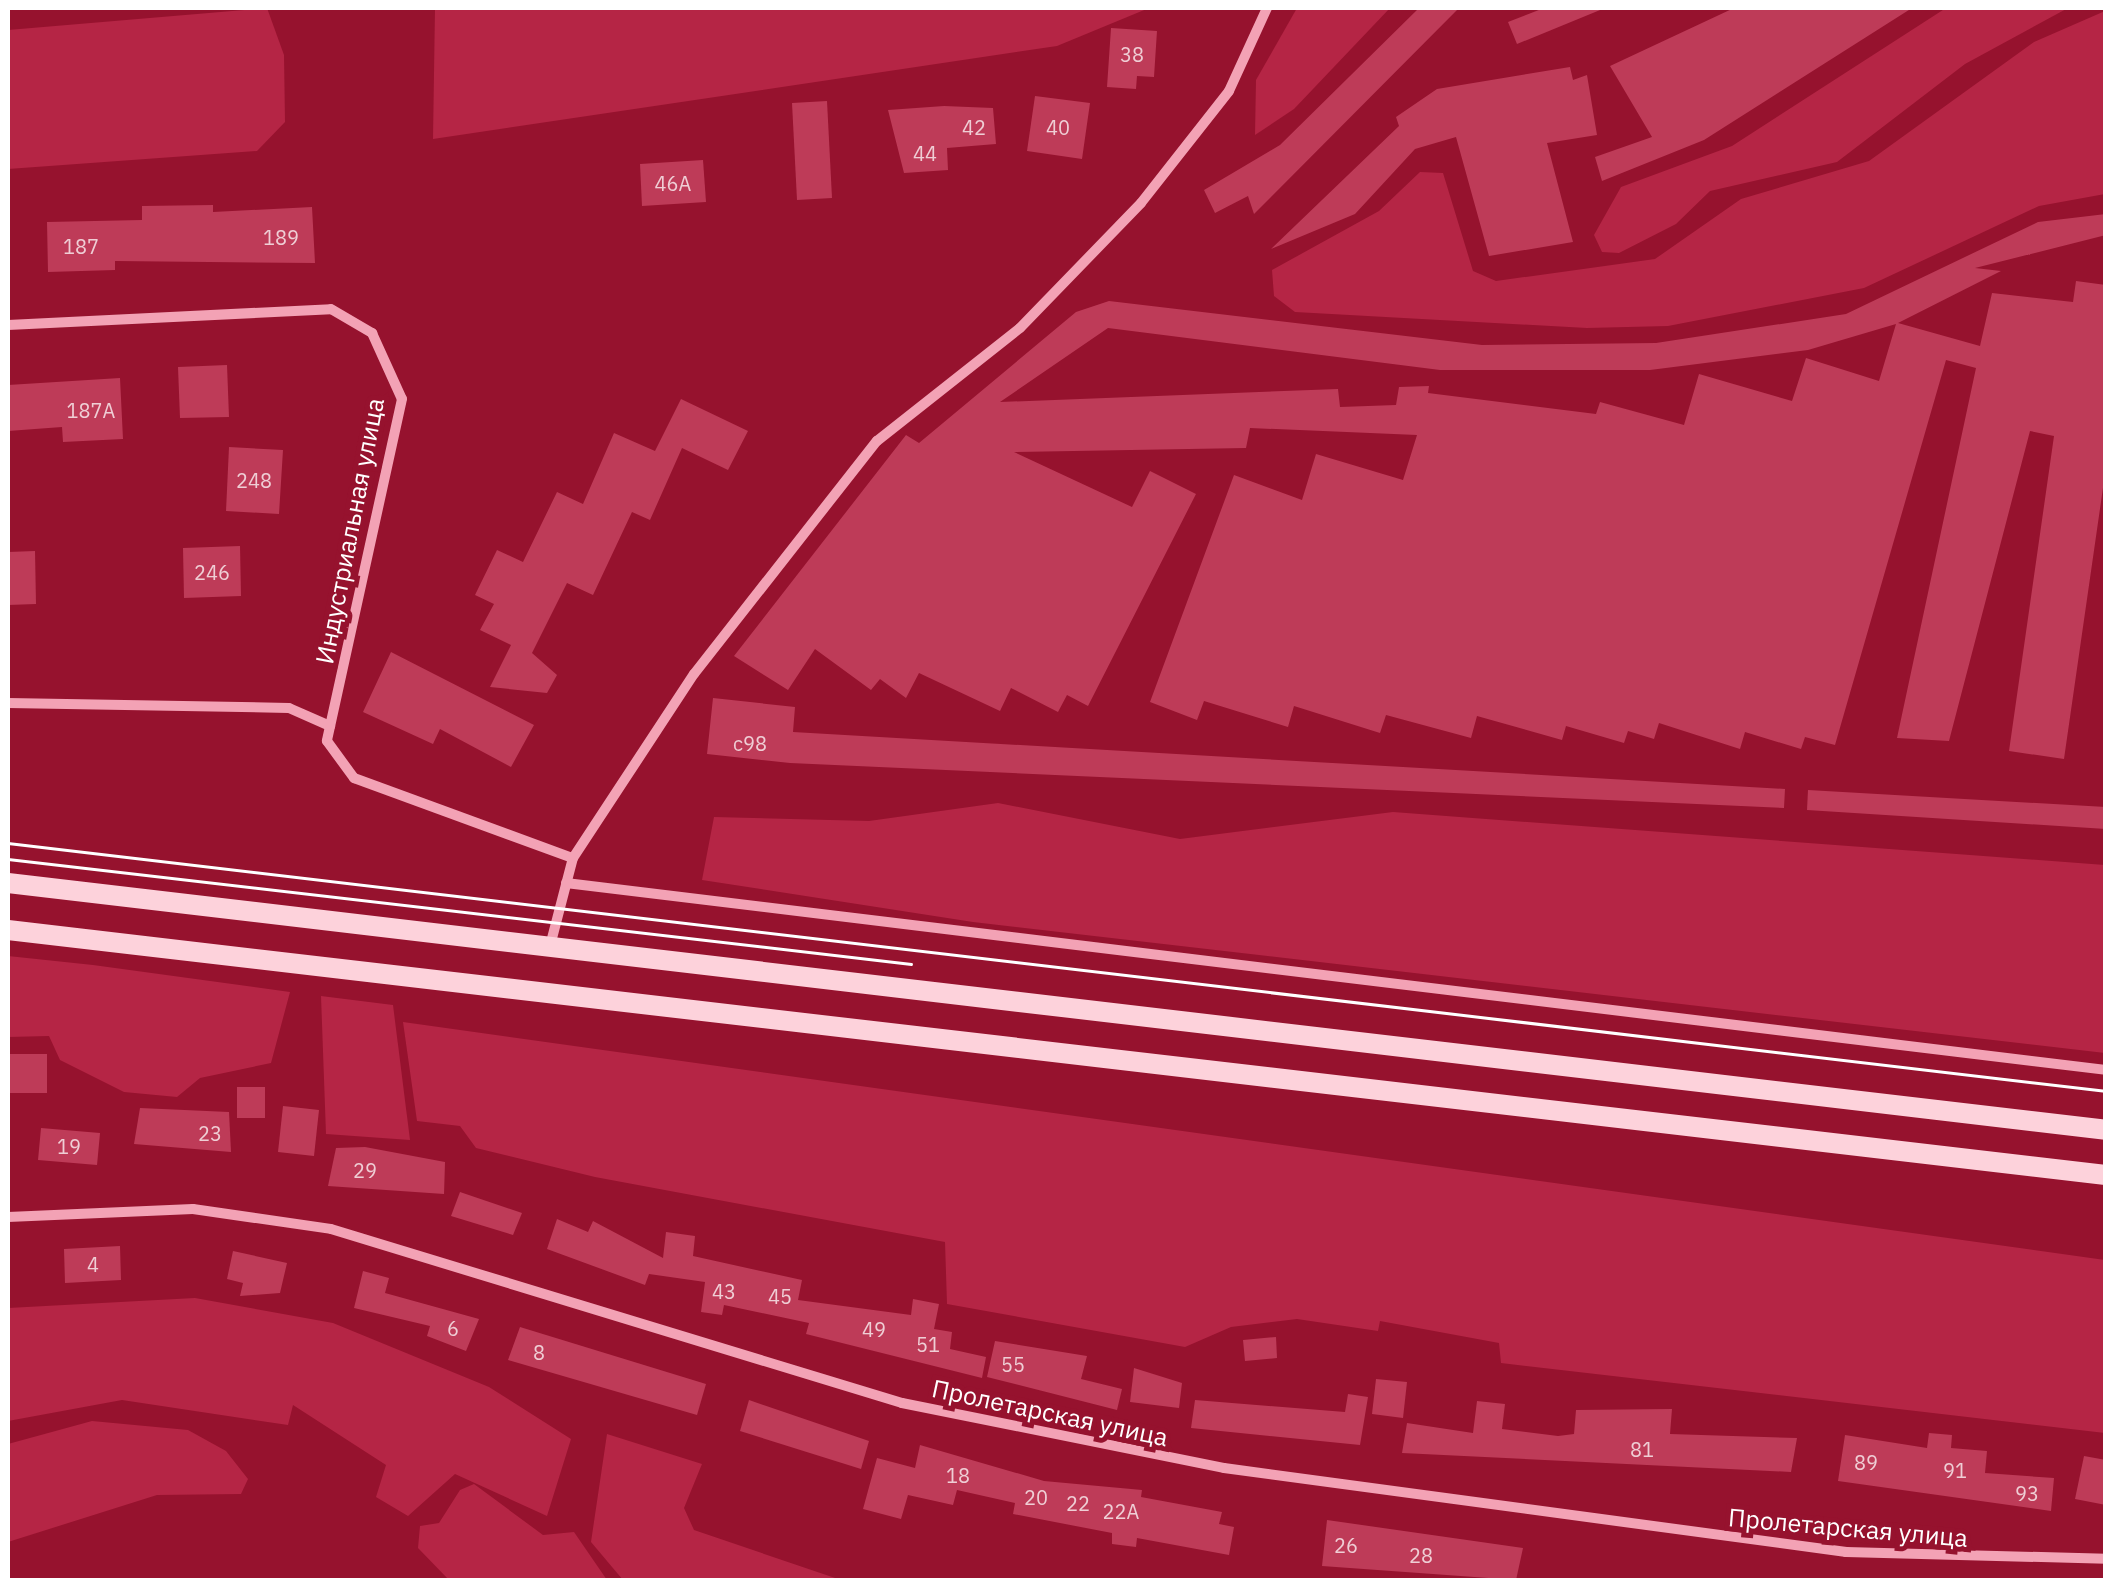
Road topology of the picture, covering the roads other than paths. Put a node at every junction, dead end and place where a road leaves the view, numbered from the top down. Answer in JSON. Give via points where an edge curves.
{"nodes":[{"id":1,"x":1267,"y":8,"type":"edge"},
{"id":2,"x":8,"y":325,"type":"edge"},
{"id":3,"x":8,"y":704,"type":"edge"},
{"id":4,"x":330,"y":726,"type":"junction"},
{"id":5,"x":573,"y":858,"type":"junction"},
{"id":6,"x":8,"y":883,"type":"edge"},
{"id":7,"x":566,"y":883,"type":"junction"},
{"id":8,"x":8,"y":930,"type":"edge"},
{"id":9,"x":550,"y":946,"type":"junction"},
{"id":10,"x":2106,"y":1070,"type":"edge"},
{"id":11,"x":2106,"y":1130,"type":"edge"},
{"id":12,"x":2106,"y":1175,"type":"edge"},
{"id":13,"x":8,"y":1217,"type":"edge"},
{"id":14,"x":2106,"y":1559,"type":"edge"}],
"edges":[{"from":1,"to":5,"type":"street","via":[[1229,91],[1141,204],[1020,328],[877,441],[694,674]]},
{"from":2,"to":4,"type":"street","name":"Индустриальная улица","via":[[332,309],[372,333],[402,398]]},
{"from":3,"to":4,"type":"street","via":[[289,708]]},
{"from":4,"to":5,"type":"street","via":[[328,740],[354,778]]},
{"from":5,"to":7,"type":"street"},
{"from":6,"to":9,"type":"main road"},
{"from":7,"to":9,"type":"street"},
{"from":7,"to":10,"type":"street"},
{"from":8,"to":12,"type":"main road"},
{"from":9,"to":11,"type":"main road"},
{"from":13,"to":14,"type":"street","name":"Пролетарская улица","via":[[193,1209],[330,1229],[902,1403],[1224,1468],[1846,1552]]}]}
